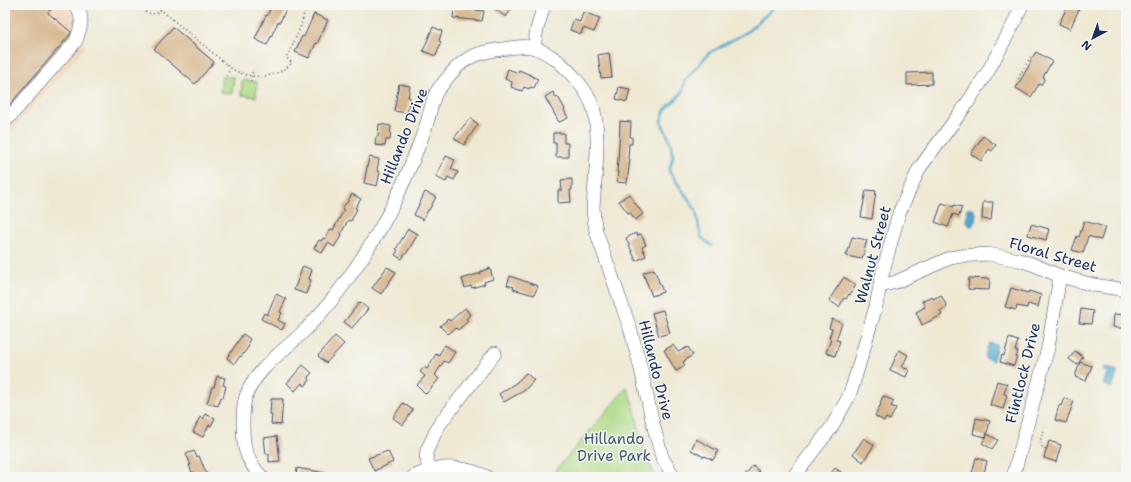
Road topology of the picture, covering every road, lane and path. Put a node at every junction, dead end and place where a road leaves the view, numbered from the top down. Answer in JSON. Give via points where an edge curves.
{"nodes":[{"id":1,"x":76,"y":5,"type":"edge"},
{"id":2,"x":150,"y":5,"type":"edge"},
{"id":3,"x":165,"y":5,"type":"edge"},
{"id":4,"x":310,"y":5,"type":"edge"},
{"id":5,"x":544,"y":5,"type":"edge"},
{"id":6,"x":1022,"y":5,"type":"edge"},
{"id":7,"x":161,"y":9,"type":"junction"},
{"id":8,"x":145,"y":12,"type":"dead end"},
{"id":9,"x":534,"y":47,"type":"junction"},
{"id":10,"x":1031,"y":56,"type":"dead end"},
{"id":11,"x":230,"y":68,"type":"junction"},
{"id":12,"x":253,"y":68,"type":"dead end"},
{"id":13,"x":228,"y":76,"type":"dead end"},
{"id":14,"x":252,"y":77,"type":"junction"},
{"id":15,"x":251,"y":81,"type":"dead end"},
{"id":16,"x":1016,"y":82,"type":"dead end"},
{"id":17,"x":5,"y":122,"type":"edge"},
{"id":18,"x":1060,"y":276,"type":"junction"},
{"id":19,"x":880,"y":286,"type":"junction"},
{"id":20,"x":1126,"y":290,"type":"edge"},
{"id":21,"x":496,"y":353,"type":"dead end"},
{"id":22,"x":1044,"y":431,"type":"dead end"},
{"id":23,"x":1046,"y":450,"type":"dead end"},
{"id":24,"x":429,"y":470,"type":"junction"},
{"id":25,"x":262,"y":477,"type":"edge"},
{"id":26,"x":413,"y":477,"type":"edge"},
{"id":27,"x":487,"y":477,"type":"edge"},
{"id":28,"x":674,"y":477,"type":"edge"},
{"id":29,"x":793,"y":477,"type":"edge"},
{"id":30,"x":1013,"y":477,"type":"edge"}],
"edges":[{"from":1,"to":17,"type":"street","via":[[82,15],[76,40]]},
{"from":2,"to":7,"type":"path"},
{"from":3,"to":7,"type":"path"},
{"from":4,"to":14,"type":"path","via":[[306,8],[286,57],[292,62],[277,73]]},
{"from":5,"to":9,"type":"street"},
{"from":6,"to":19,"type":"street","name":"Walnut Street","via":[[987,73],[919,169],[899,214]]},
{"from":7,"to":8,"type":"path","via":[[155,14]]},
{"from":7,"to":11,"type":"path"},
{"from":9,"to":25,"type":"street","name":"Hillando Drive","via":[[480,53],[461,62],[452,72],[436,93],[426,127],[390,211],[347,281],[306,329],[263,369],[249,388],[243,415],[244,442],[248,457]]},
{"from":9,"to":28,"type":"street","name":"Hillando Drive","via":[[563,65],[583,88],[594,111],[597,127],[593,206],[596,230],[630,328],[662,457]]},
{"from":10,"to":16,"type":"path"},
{"from":11,"to":13,"type":"path"},
{"from":11,"to":14,"type":"path"},
{"from":12,"to":14,"type":"path"},
{"from":14,"to":15,"type":"path"},
{"from":18,"to":19,"type":"street","name":"Floral Street","via":[[1019,260],[988,254],[950,258],[896,282]]},
{"from":18,"to":20,"type":"street","name":"Floral Street"},
{"from":18,"to":30,"type":"street","name":"Flintlock Drive","via":[[1048,348]]},
{"from":19,"to":29,"type":"street","name":"Walnut Street","via":[[865,347],[848,398],[831,428]]},
{"from":21,"to":24,"type":"street","via":[[439,425],[427,450]]},
{"from":22,"to":23,"type":"path","via":[[1040,443]]},
{"from":24,"to":26,"type":"street"},
{"from":24,"to":27,"type":"street","via":[[461,468]]}]}
